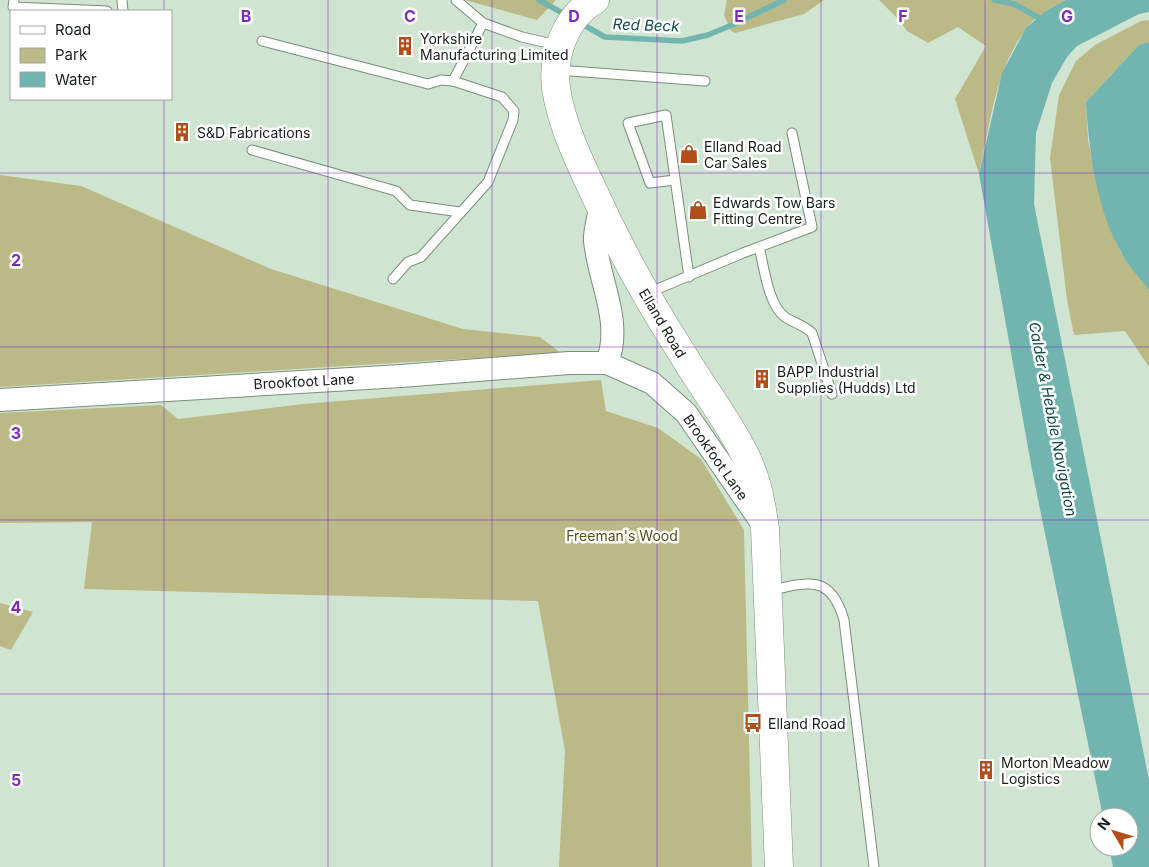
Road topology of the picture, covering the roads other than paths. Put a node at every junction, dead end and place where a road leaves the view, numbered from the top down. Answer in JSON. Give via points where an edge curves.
{"nodes":[{"id":1,"x":14,"y":0,"type":"edge"},
{"id":2,"x":456,"y":0,"type":"edge"},
{"id":3,"x":84,"y":10,"type":"edge"},
{"id":4,"x":483,"y":23,"type":"junction"},
{"id":5,"x":572,"y":32,"type":"edge"},
{"id":6,"x":262,"y":41,"type":"dead end"},
{"id":7,"x":452,"y":81,"type":"junction"},
{"id":8,"x":704,"y":81,"type":"dead end"},
{"id":9,"x":792,"y":133,"type":"dead end"},
{"id":10,"x":252,"y":150,"type":"dead end"},
{"id":11,"x":675,"y":180,"type":"junction"},
{"id":12,"x":600,"y":207,"type":"junction"},
{"id":13,"x":460,"y":212,"type":"junction"},
{"id":14,"x":759,"y":247,"type":"junction"},
{"id":15,"x":689,"y":277,"type":"junction"},
{"id":16,"x":393,"y":279,"type":"dead end"},
{"id":17,"x":645,"y":294,"type":"junction"},
{"id":18,"x":607,"y":363,"type":"junction"},
{"id":19,"x":832,"y":394,"type":"dead end"},
{"id":20,"x":0,"y":400,"type":"edge"},
{"id":21,"x":766,"y":529,"type":"junction"},
{"id":22,"x":768,"y":591,"type":"junction"},
{"id":23,"x":779,"y":867,"type":"edge"},
{"id":24,"x":874,"y":867,"type":"edge"}],
"edges":[{"from":1,"to":3,"type":"lane","via":[[13,7]]},
{"from":2,"to":4,"type":"lane"},
{"from":4,"to":5,"type":"lane","via":[[522,37]]},
{"from":4,"to":7,"type":"lane"},
{"from":5,"to":8,"type":"lane"},
{"from":5,"to":12,"type":"main road","name":"Elland Road","via":[[559,104]]},
{"from":6,"to":7,"type":"lane","via":[[428,84]]},
{"from":7,"to":13,"type":"lane","via":[[502,97],[514,111],[509,132],[488,182]]},
{"from":9,"to":14,"type":"lane","via":[[812,227]]},
{"from":10,"to":13,"type":"lane","via":[[396,191],[410,205]]},
{"from":11,"to":11,"type":"lane","via":[[666,115],[628,123],[650,183]]},
{"from":11,"to":15,"type":"lane"},
{"from":12,"to":17,"type":"main road","name":"Elland Road"},
{"from":12,"to":18,"type":"street","via":[[595,240],[612,317],[612,351]]},
{"from":13,"to":16,"type":"lane","via":[[421,257],[408,262]]},
{"from":14,"to":15,"type":"lane"},
{"from":14,"to":19,"type":"lane","via":[[773,301],[785,317],[812,333]]},
{"from":15,"to":17,"type":"lane"},
{"from":17,"to":21,"type":"main road","name":"Elland Road","via":[[743,451],[761,497]]},
{"from":18,"to":20,"type":"street","name":"Brookfoot Lane","via":[[569,362],[401,376]]},
{"from":18,"to":21,"type":"street","name":"Brookfoot Lane","via":[[652,382],[686,413]]},
{"from":21,"to":22,"type":"main road","name":"Elland Road"},
{"from":22,"to":23,"type":"main road","name":"Elland Road"},
{"from":22,"to":24,"type":"lane","via":[[806,582],[826,588],[839,602],[844,620]]}]}
